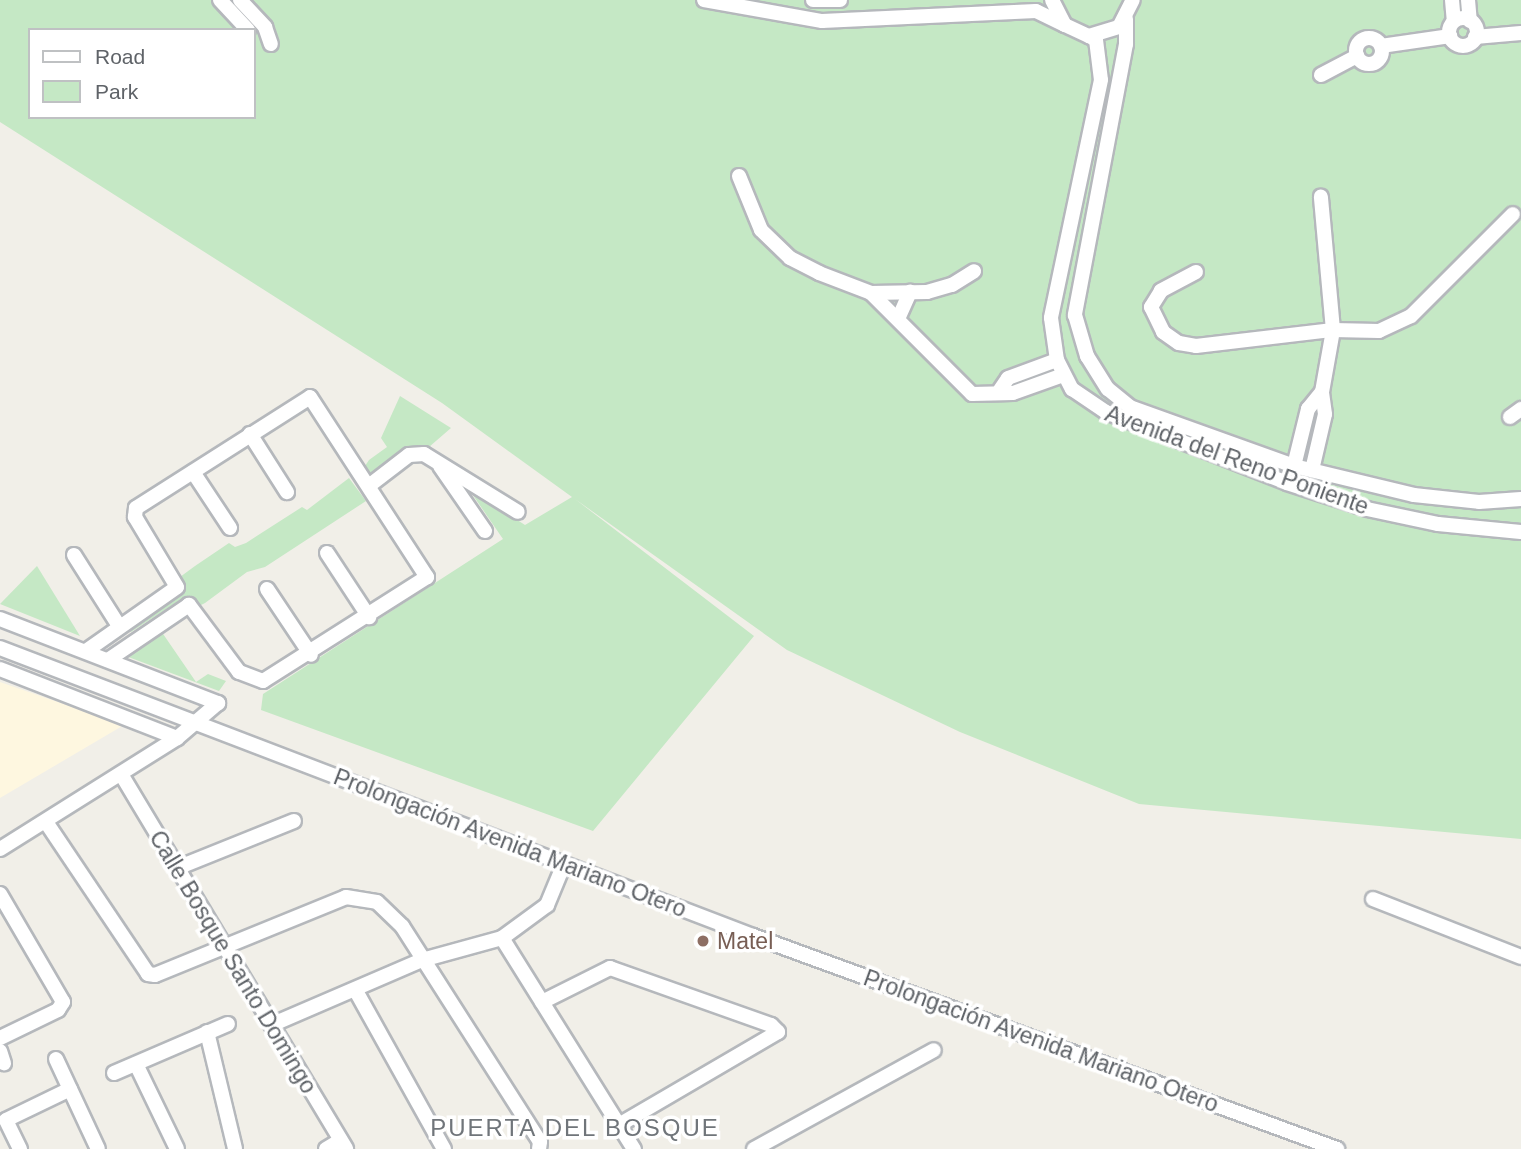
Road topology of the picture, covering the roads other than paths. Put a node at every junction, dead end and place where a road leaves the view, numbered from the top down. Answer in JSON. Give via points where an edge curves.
{"nodes":[{"id":1,"x":220,"y":0,"type":"edge"},
{"id":2,"x":240,"y":0,"type":"edge"},
{"id":3,"x":704,"y":0,"type":"edge"},
{"id":4,"x":813,"y":0,"type":"edge"},
{"id":5,"x":840,"y":0,"type":"edge"},
{"id":6,"x":1052,"y":0,"type":"edge"},
{"id":7,"x":1148,"y":0,"type":"edge"},
{"id":8,"x":1452,"y":0,"type":"edge"},
{"id":9,"x":1468,"y":0,"type":"edge"},
{"id":10,"x":1133,"y":2,"type":"edge"},
{"id":11,"x":1126,"y":19,"type":"junction"},
{"id":12,"x":1454,"y":21,"type":"junction"},
{"id":13,"x":1470,"y":21,"type":"junction"},
{"id":14,"x":1065,"y":25,"type":"junction"},
{"id":15,"x":246,"y":28,"type":"edge"},
{"id":16,"x":1521,"y":33,"type":"edge"},
{"id":17,"x":1089,"y":36,"type":"junction"},
{"id":18,"x":1450,"y":36,"type":"junction"},
{"id":19,"x":256,"y":37,"type":"edge"},
{"id":20,"x":1475,"y":37,"type":"junction"},
{"id":21,"x":1321,"y":75,"type":"dead end"},
{"id":22,"x":739,"y":176,"type":"dead end"},
{"id":23,"x":1321,"y":197,"type":"dead end"},
{"id":24,"x":1513,"y":214,"type":"dead end"},
{"id":25,"x":974,"y":271,"type":"dead end"},
{"id":26,"x":1196,"y":272,"type":"dead end"},
{"id":27,"x":910,"y":292,"type":"junction"},
{"id":28,"x":870,"y":293,"type":"junction"},
{"id":29,"x":898,"y":319,"type":"junction"},
{"id":30,"x":1334,"y":330,"type":"junction"},
{"id":31,"x":1057,"y":360,"type":"junction"},
{"id":32,"x":1063,"y":375,"type":"junction"},
{"id":33,"x":1000,"y":390,"type":"junction"},
{"id":34,"x":1322,"y":392,"type":"junction"},
{"id":35,"x":250,"y":434,"type":"junction"},
{"id":36,"x":436,"y":459,"type":"junction"},
{"id":37,"x":1294,"y":466,"type":"junction"},
{"id":38,"x":1312,"y":470,"type":"junction"},
{"id":39,"x":193,"y":472,"type":"junction"},
{"id":40,"x":370,"y":485,"type":"junction"},
{"id":41,"x":287,"y":492,"type":"dead end"},
{"id":42,"x":1521,"y":499,"type":"edge"},
{"id":43,"x":518,"y":512,"type":"dead end"},
{"id":44,"x":230,"y":528,"type":"dead end"},
{"id":45,"x":485,"y":531,"type":"dead end"},
{"id":46,"x":1521,"y":532,"type":"edge"},
{"id":47,"x":327,"y":553,"type":"dead end"},
{"id":48,"x":74,"y":555,"type":"dead end"},
{"id":49,"x":267,"y":589,"type":"dead end"},
{"id":50,"x":369,"y":617,"type":"junction"},
{"id":51,"x":0,"y":619,"type":"edge"},
{"id":52,"x":119,"y":626,"type":"junction"},
{"id":53,"x":0,"y":648,"type":"edge"},
{"id":54,"x":86,"y":651,"type":"junction"},
{"id":55,"x":311,"y":655,"type":"junction"},
{"id":56,"x":108,"y":660,"type":"junction"},
{"id":57,"x":0,"y":669,"type":"edge"},
{"id":58,"x":198,"y":723,"type":"junction"},
{"id":59,"x":177,"y":738,"type":"junction"},
{"id":60,"x":121,"y":774,"type":"junction"},
{"id":61,"x":294,"y":821,"type":"dead end"},
{"id":62,"x":46,"y":822,"type":"junction"},
{"id":63,"x":0,"y":849,"type":"edge"},
{"id":64,"x":564,"y":864,"type":"junction"},
{"id":65,"x":177,"y":868,"type":"junction"},
{"id":66,"x":0,"y":894,"type":"edge"},
{"id":67,"x":1373,"y":899,"type":"dead end"},
{"id":68,"x":502,"y":937,"type":"junction"},
{"id":69,"x":225,"y":946,"type":"junction"},
{"id":70,"x":1521,"y":957,"type":"edge"},
{"id":71,"x":422,"y":960,"type":"junction"},
{"id":72,"x":356,"y":991,"type":"junction"},
{"id":73,"x":542,"y":1002,"type":"junction"},
{"id":74,"x":228,"y":1024,"type":"dead end"},
{"id":75,"x":271,"y":1025,"type":"junction"},
{"id":76,"x":207,"y":1032,"type":"junction"},
{"id":77,"x":0,"y":1038,"type":"edge"},
{"id":78,"x":934,"y":1051,"type":"dead end"},
{"id":79,"x":56,"y":1059,"type":"dead end"},
{"id":80,"x":136,"y":1064,"type":"junction"},
{"id":81,"x":114,"y":1073,"type":"dead end"},
{"id":82,"x":70,"y":1089,"type":"junction"},
{"id":83,"x":3,"y":1123,"type":"edge"},
{"id":84,"x":619,"y":1125,"type":"junction"},
{"id":85,"x":344,"y":1145,"type":"edge"},
{"id":86,"x":20,"y":1149,"type":"edge"},
{"id":87,"x":99,"y":1149,"type":"edge"},
{"id":88,"x":177,"y":1149,"type":"edge"},
{"id":89,"x":235,"y":1149,"type":"edge"},
{"id":90,"x":326,"y":1149,"type":"edge"},
{"id":91,"x":444,"y":1149,"type":"edge"},
{"id":92,"x":539,"y":1149,"type":"edge"},
{"id":93,"x":634,"y":1149,"type":"edge"},
{"id":94,"x":754,"y":1149,"type":"edge"},
{"id":95,"x":1337,"y":1149,"type":"edge"}],
"edges":[{"from":1,"to":15,"type":"street"},
{"from":2,"to":19,"type":"street","via":[[265,27],[271,44]]},
{"from":3,"to":14,"type":"street","via":[[822,21],[1036,11]]},
{"from":4,"to":5,"type":"street"},
{"from":6,"to":14,"type":"street"},
{"from":7,"to":10,"type":"street"},
{"from":8,"to":12,"type":"street"},
{"from":9,"to":13,"type":"street"},
{"from":10,"to":11,"type":"street"},
{"from":11,"to":17,"type":"street","via":[[1110,32]]},
{"from":11,"to":37,"type":"street","name":"Avenida del Reno Poniente","via":[[1126,44],[1081,272],[1075,315],[1078,335],[1096,373],[1130,407]]},
{"from":12,"to":13,"type":"street"},
{"from":12,"to":18,"type":"street"},
{"from":13,"to":20,"type":"street"},
{"from":14,"to":17,"type":"street"},
{"from":16,"to":20,"type":"street"},
{"from":17,"to":31,"type":"street","name":"Avenida del Reno Poniente","via":[[1096,40],[1101,80],[1051,318]]},
{"from":18,"to":20,"type":"street","via":[[1460,46]]},
{"from":18,"to":21,"type":"street","via":[[1381,46],[1373,38],[1362,40],[1357,56]]},
{"from":22,"to":28,"type":"street","via":[[754,217],[778,249],[805,267]]},
{"from":23,"to":30,"type":"street"},
{"from":24,"to":30,"type":"street","via":[[1398,325],[1379,331]]},
{"from":25,"to":27,"type":"street","via":[[940,290]]},
{"from":26,"to":30,"type":"street","via":[[1161,291],[1151,307],[1163,332],[1179,343],[1196,346]]},
{"from":27,"to":28,"type":"street"},
{"from":27,"to":29,"type":"street"},
{"from":28,"to":29,"type":"street"},
{"from":29,"to":33,"type":"street","via":[[969,392],[983,396]]},
{"from":30,"to":34,"type":"street"},
{"from":31,"to":32,"type":"street","name":"Avenida del Reno Poniente"},
{"from":31,"to":33,"type":"street","via":[[1009,379]]},
{"from":32,"to":33,"type":"street","via":[[1013,393]]},
{"from":32,"to":46,"type":"street","name":"Avenida del Reno Poniente","via":[[1087,403],[1105,412],[1287,484],[1405,518]]},
{"from":34,"to":37,"type":"street","via":[[1308,409]]},
{"from":34,"to":38,"type":"street","via":[[1325,414]]},
{"from":35,"to":39,"type":"street"},
{"from":35,"to":40,"type":"street","via":[[310,397]]},
{"from":35,"to":41,"type":"street"},
{"from":36,"to":40,"type":"street","via":[[409,455]]},
{"from":36,"to":43,"type":"street"},
{"from":36,"to":45,"type":"street"},
{"from":37,"to":38,"type":"street","name":"Avenida del Reno Poniente"},
{"from":38,"to":42,"type":"street","name":"Avenida del Reno Poniente","via":[[1414,495],[1479,502]]},
{"from":39,"to":44,"type":"street"},
{"from":39,"to":52,"type":"street","via":[[133,512],[177,587]]},
{"from":40,"to":50,"type":"street","via":[[427,577]]},
{"from":47,"to":50,"type":"street"},
{"from":48,"to":52,"type":"street"},
{"from":49,"to":55,"type":"street"},
{"from":50,"to":55,"type":"street"},
{"from":51,"to":54,"type":"street"},
{"from":52,"to":54,"type":"street"},
{"from":53,"to":58,"type":"street","name":"Prolongación Avenida Mariano Otero"},
{"from":54,"to":56,"type":"street"},
{"from":55,"to":56,"type":"street","via":[[263,681],[251,680],[239,672],[189,605]]},
{"from":56,"to":58,"type":"street","via":[[215,699],[218,706]]},
{"from":57,"to":59,"type":"street"},
{"from":58,"to":59,"type":"street"},
{"from":58,"to":64,"type":"street","name":"Prolongación Avenida Mariano Otero"},
{"from":59,"to":60,"type":"street"},
{"from":60,"to":62,"type":"street"},
{"from":60,"to":65,"type":"street","name":"Calle Bosque Santo Domingo"},
{"from":61,"to":65,"type":"street"},
{"from":62,"to":63,"type":"street"},
{"from":62,"to":69,"type":"street","via":[[148,974]]},
{"from":64,"to":68,"type":"street","via":[[547,905]]},
{"from":64,"to":95,"type":"street","name":"Prolongación Avenida Mariano Otero"},
{"from":65,"to":69,"type":"street","name":"Calle Bosque Santo Domingo"},
{"from":66,"to":77,"type":"street","via":[[62,1002],[58,1010]]},
{"from":67,"to":70,"type":"street"},
{"from":68,"to":71,"type":"street"},
{"from":68,"to":73,"type":"street"},
{"from":69,"to":71,"type":"street","via":[[346,897],[363,898],[388,909]]},
{"from":69,"to":75,"type":"street","name":"Calle Bosque Santo Domingo"},
{"from":71,"to":72,"type":"street"},
{"from":71,"to":92,"type":"street","via":[[540,1142]]},
{"from":72,"to":75,"type":"street"},
{"from":72,"to":91,"type":"street"},
{"from":73,"to":84,"type":"street"},
{"from":73,"to":84,"type":"street","via":[[610,968],[778,1032]]},
{"from":74,"to":76,"type":"street"},
{"from":75,"to":85,"type":"street","name":"Calle Bosque Santo Domingo"},
{"from":76,"to":80,"type":"street"},
{"from":76,"to":89,"type":"street"},
{"from":78,"to":94,"type":"street"},
{"from":79,"to":82,"type":"street"},
{"from":80,"to":81,"type":"street"},
{"from":80,"to":88,"type":"street"},
{"from":82,"to":83,"type":"street"},
{"from":82,"to":87,"type":"street"},
{"from":83,"to":86,"type":"street"},
{"from":84,"to":93,"type":"street"},
{"from":85,"to":90,"type":"street"}]}
